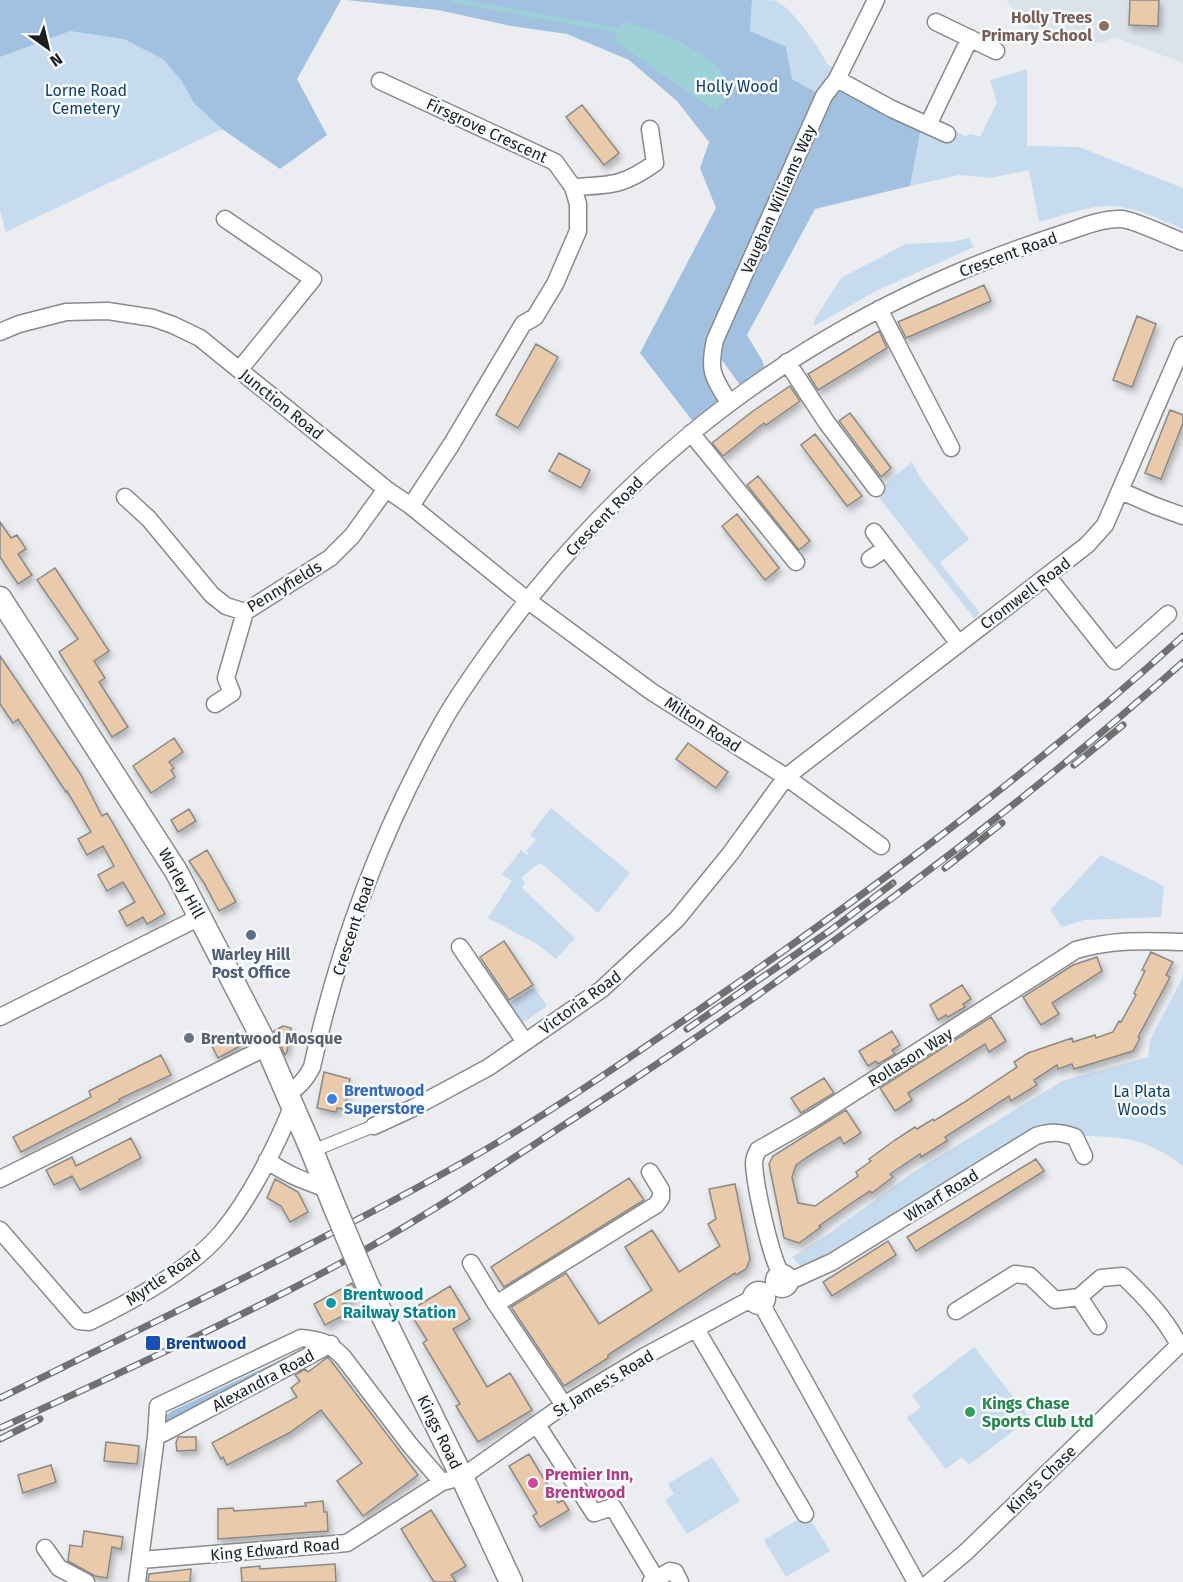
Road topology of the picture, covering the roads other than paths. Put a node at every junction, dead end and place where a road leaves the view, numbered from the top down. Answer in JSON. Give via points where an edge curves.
{"nodes":[{"id":1,"x":876,"y":0,"type":"edge"},
{"id":2,"x":936,"y":22,"type":"dead end"},
{"id":3,"x":970,"y":38,"type":"junction"},
{"id":4,"x":996,"y":51,"type":"dead end"},
{"id":5,"x":837,"y":79,"type":"junction"},
{"id":6,"x":380,"y":81,"type":"dead end"},
{"id":7,"x":928,"y":125,"type":"junction"},
{"id":8,"x":650,"y":129,"type":"dead end"},
{"id":9,"x":947,"y":134,"type":"dead end"},
{"id":10,"x":573,"y":186,"type":"junction"},
{"id":11,"x":225,"y":219,"type":"dead end"},
{"id":12,"x":1183,"y":242,"type":"edge"},
{"id":13,"x":879,"y":309,"type":"junction"},
{"id":14,"x":0,"y":332,"type":"edge"},
{"id":15,"x":1183,"y":345,"type":"edge"},
{"id":16,"x":787,"y":362,"type":"junction"},
{"id":17,"x":240,"y":369,"type":"junction"},
{"id":18,"x":729,"y":402,"type":"junction"},
{"id":19,"x":691,"y":433,"type":"junction"},
{"id":20,"x":951,"y":448,"type":"dead end"},
{"id":21,"x":876,"y":488,"type":"dead end"},
{"id":22,"x":386,"y":489,"type":"junction"},
{"id":23,"x":1121,"y":491,"type":"junction"},
{"id":24,"x":125,"y":497,"type":"dead end"},
{"id":25,"x":411,"y":506,"type":"junction"},
{"id":26,"x":1183,"y":516,"type":"edge"},
{"id":27,"x":874,"y":532,"type":"dead end"},
{"id":28,"x":886,"y":548,"type":"junction"},
{"id":29,"x":870,"y":559,"type":"dead end"},
{"id":30,"x":796,"y":562,"type":"dead end"},
{"id":31,"x":1048,"y":577,"type":"junction"},
{"id":32,"x":0,"y":598,"type":"edge"},
{"id":33,"x":527,"y":600,"type":"junction"},
{"id":34,"x":245,"y":612,"type":"junction"},
{"id":35,"x":1168,"y":615,"type":"dead end"},
{"id":36,"x":959,"y":644,"type":"junction"},
{"id":37,"x":215,"y":704,"type":"dead end"},
{"id":38,"x":786,"y":777,"type":"junction"},
{"id":39,"x":881,"y":846,"type":"dead end"},
{"id":40,"x":200,"y":917,"type":"junction"},
{"id":41,"x":1183,"y":942,"type":"edge"},
{"id":42,"x":460,"y":947,"type":"dead end"},
{"id":43,"x":0,"y":1017,"type":"edge"},
{"id":44,"x":525,"y":1042,"type":"junction"},
{"id":45,"x":267,"y":1047,"type":"junction"},
{"id":46,"x":289,"y":1100,"type":"junction"},
{"id":47,"x":374,"y":1126,"type":"joint"},
{"id":48,"x":312,"y":1150,"type":"junction"},
{"id":49,"x":1084,"y":1156,"type":"dead end"},
{"id":50,"x":267,"y":1160,"type":"junction"},
{"id":51,"x":650,"y":1172,"type":"dead end"},
{"id":52,"x":0,"y":1179,"type":"edge"},
{"id":53,"x":331,"y":1198,"type":"junction"},
{"id":54,"x":0,"y":1230,"type":"edge"},
{"id":55,"x":471,"y":1263,"type":"dead end"},
{"id":56,"x":367,"y":1284,"type":"joint"},
{"id":57,"x":771,"y":1289,"type":"junction"},
{"id":58,"x":1079,"y":1297,"type":"junction"},
{"id":59,"x":496,"y":1304,"type":"junction"},
{"id":60,"x":956,"y":1311,"type":"dead end"},
{"id":61,"x":1098,"y":1326,"type":"dead end"},
{"id":62,"x":696,"y":1329,"type":"junction"},
{"id":63,"x":331,"y":1344,"type":"junction"},
{"id":64,"x":564,"y":1405,"type":"junction"},
{"id":65,"x":537,"y":1425,"type":"junction"},
{"id":66,"x":156,"y":1437,"type":"junction"},
{"id":67,"x":452,"y":1479,"type":"junction"},
{"id":68,"x":805,"y":1514,"type":"dead end"},
{"id":69,"x":45,"y":1548,"type":"dead end"},
{"id":70,"x":141,"y":1560,"type":"junction"},
{"id":71,"x":653,"y":1580,"type":"edge"},
{"id":72,"x":86,"y":1582,"type":"edge"},
{"id":73,"x":137,"y":1582,"type":"edge"},
{"id":74,"x":511,"y":1582,"type":"edge"},
{"id":75,"x":680,"y":1582,"type":"edge"},
{"id":76,"x":916,"y":1582,"type":"edge"},
{"id":77,"x":930,"y":1582,"type":"edge"}],
"edges":[{"from":1,"to":5,"type":"street","name":"Vaughan Williams Way"},
{"from":2,"to":3,"type":"street"},
{"from":3,"to":4,"type":"street"},
{"from":3,"to":7,"type":"street"},
{"from":5,"to":7,"type":"street"},
{"from":5,"to":18,"type":"street","name":"Vaughan Williams Way","via":[[824,96],[715,340],[712,374]]},
{"from":6,"to":10,"type":"street","name":"Firsgrove Crescent","via":[[547,157],[560,167]]},
{"from":7,"to":9,"type":"street"},
{"from":8,"to":10,"type":"street","via":[[655,164],[635,177],[610,185]]},
{"from":10,"to":25,"type":"street","name":"Firsgrove Crescent","via":[[578,231],[555,284],[535,317],[523,324]]},
{"from":11,"to":17,"type":"street","via":[[313,279]]},
{"from":12,"to":13,"type":"street","name":"Crescent Road","via":[[1123,219],[1094,223],[984,260]]},
{"from":13,"to":16,"type":"street","name":"Crescent Road"},
{"from":13,"to":20,"type":"street"},
{"from":14,"to":17,"type":"street","name":"Junction Road","via":[[66,312],[123,313],[153,318],[200,338]]},
{"from":15,"to":23,"type":"street","name":"Cromwell Road"},
{"from":16,"to":18,"type":"street","name":"Crescent Road"},
{"from":16,"to":21,"type":"street"},
{"from":17,"to":22,"type":"street","name":"Junction Road"},
{"from":18,"to":19,"type":"street","name":"Crescent Road"},
{"from":19,"to":30,"type":"street"},
{"from":19,"to":33,"type":"street","name":"Crescent Road","via":[[599,517]]},
{"from":22,"to":25,"type":"street","name":"Junction Road"},
{"from":22,"to":34,"type":"street","name":"Pennyfields","via":[[352,536],[330,558]]},
{"from":23,"to":26,"type":"street"},
{"from":23,"to":31,"type":"street","name":"Cromwell Road","via":[[1105,525]]},
{"from":24,"to":34,"type":"street","name":"Pennyfields","via":[[149,519],[212,595],[226,606]]},
{"from":25,"to":33,"type":"street","name":"Junction Road"},
{"from":27,"to":28,"type":"street"},
{"from":28,"to":29,"type":"street"},
{"from":28,"to":36,"type":"street"},
{"from":31,"to":35,"type":"street","via":[[1115,662]]},
{"from":31,"to":36,"type":"street","name":"Cromwell Road"},
{"from":32,"to":40,"type":"main road","name":"Warley Hill","via":[[152,831]]},
{"from":33,"to":38,"type":"street","name":"Milton Road","via":[[652,692]]},
{"from":33,"to":46,"type":"street","name":"Crescent Road","via":[[467,682],[408,785],[346,940],[312,1067]]},
{"from":34,"to":37,"type":"street","via":[[226,678],[232,693]]},
{"from":36,"to":38,"type":"street","name":"Cromwell Road"},
{"from":38,"to":39,"type":"street","name":"Milton Road"},
{"from":38,"to":44,"type":"street","name":"Victoria Road","via":[[677,919],[602,988]]},
{"from":40,"to":43,"type":"street"},
{"from":40,"to":45,"type":"main road","name":"Warley Hill"},
{"from":41,"to":57,"type":"street","name":"Rollason Way","via":[[1125,940],[1076,950],[758,1150],[754,1161],[774,1258]]},
{"from":42,"to":44,"type":"street"},
{"from":44,"to":47,"type":"street","name":"Victoria Road","via":[[465,1080]]},
{"from":45,"to":46,"type":"main road","name":"Warley Hill"},
{"from":45,"to":52,"type":"street"},
{"from":46,"to":48,"type":"main road","name":"Warley Hill"},
{"from":46,"to":50,"type":"street","name":"Myrtle Road","via":[[282,1131]]},
{"from":47,"to":48,"type":"street","name":"Victoria Road"},
{"from":48,"to":53,"type":"main road","name":"Warley Hill"},
{"from":49,"to":57,"type":"street","name":"Wharf Road","via":[[1075,1137],[1059,1132],[1036,1136],[832,1262]]},
{"from":50,"to":53,"type":"street"},
{"from":50,"to":54,"type":"street","name":"Myrtle Road","via":[[222,1232],[195,1258],[89,1322],[80,1321]]},
{"from":51,"to":59,"type":"street","via":[[661,1190],[656,1205]]},
{"from":53,"to":56,"type":"main road","name":"Warley Hill","bridge":true},
{"from":55,"to":59,"type":"street"},
{"from":56,"to":67,"type":"main road","name":"Kings Road"},
{"from":57,"to":62,"type":"street","name":"St James's Road"},
{"from":57,"to":76,"type":"street","name":"Rollason Way"},
{"from":58,"to":60,"type":"street","via":[[1055,1300],[1030,1275],[1015,1274]]},
{"from":58,"to":61,"type":"street"},
{"from":58,"to":77,"type":"street","name":"King's Chase","via":[[1101,1278],[1123,1276],[1164,1320],[1179,1345],[975,1544]]},
{"from":59,"to":64,"type":"street"},
{"from":62,"to":64,"type":"street","name":"St James's Road"},
{"from":62,"to":68,"type":"street"},
{"from":63,"to":66,"type":"street","name":"Alexandra Road"},
{"from":63,"to":66,"type":"street","name":"Alexandra Road","via":[[301,1338],[158,1406]]},
{"from":63,"to":67,"type":"street","via":[[410,1445]]},
{"from":64,"to":65,"type":"street","name":"St James's Road"},
{"from":65,"to":67,"type":"street","name":"St James's Road"},
{"from":65,"to":71,"type":"street","via":[[594,1513],[613,1507]]},
{"from":66,"to":70,"type":"street"},
{"from":67,"to":70,"type":"street","name":"King Edward Road","via":[[347,1543]]},
{"from":67,"to":74,"type":"main road","name":"Kings Road"},
{"from":69,"to":72,"type":"street","via":[[59,1568]]},
{"from":70,"to":73,"type":"street"},
{"from":71,"to":75,"type":"street","via":[[670,1571],[675,1572]]}]}
